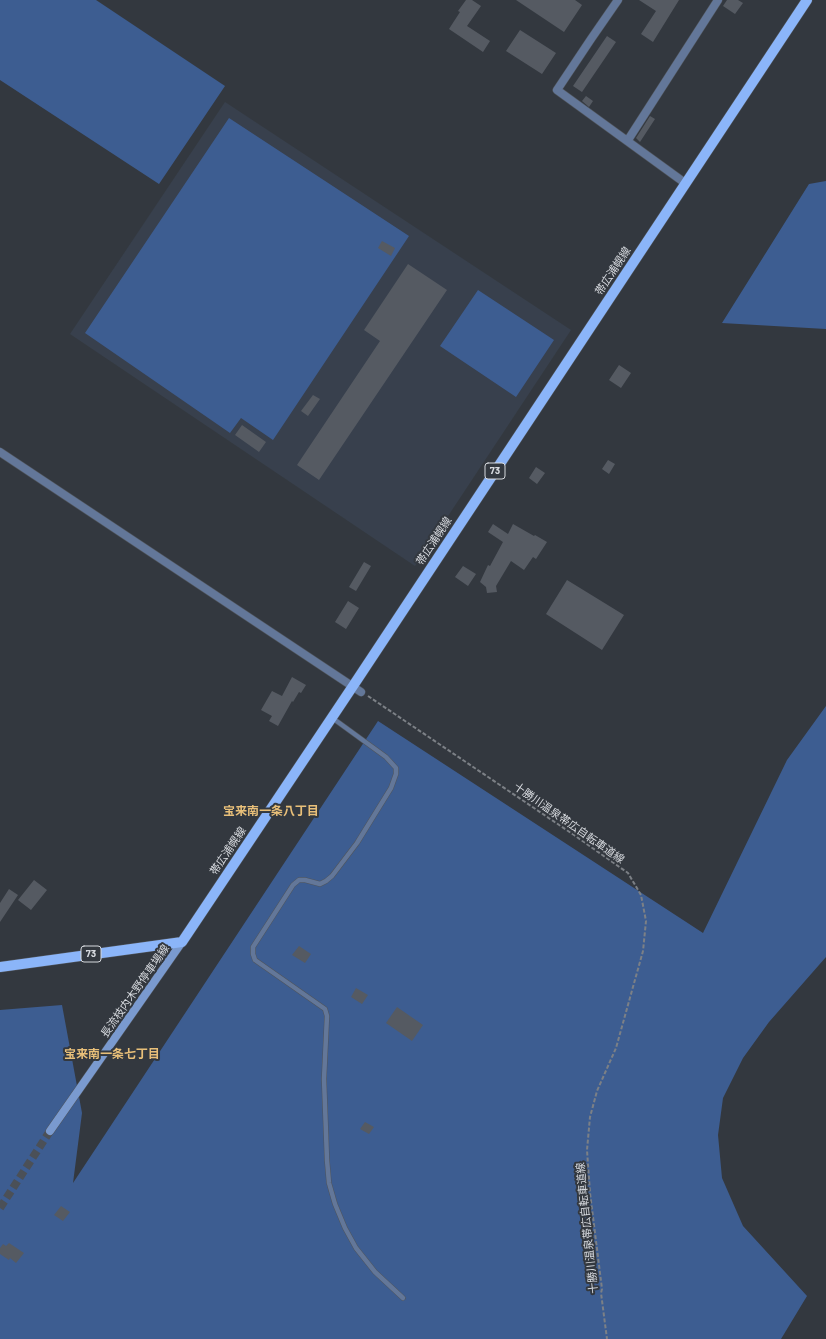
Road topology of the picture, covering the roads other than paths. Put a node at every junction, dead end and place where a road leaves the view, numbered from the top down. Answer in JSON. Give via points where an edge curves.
{"nodes":[{"id":1,"x":618,"y":0,"type":"edge"},
{"id":2,"x":718,"y":0,"type":"edge"},
{"id":3,"x":807,"y":0,"type":"edge"},
{"id":4,"x":628,"y":140,"type":"junction"},
{"id":5,"x":685,"y":183,"type":"junction"},
{"id":6,"x":0,"y":452,"type":"edge"},
{"id":7,"x":357,"y":689,"type":"junction"},
{"id":8,"x":332,"y":717,"type":"junction"},
{"id":9,"x":182,"y":942,"type":"junction"},
{"id":10,"x":0,"y":967,"type":"edge"},
{"id":11,"x":50,"y":1131,"type":"tunnel mouth"},
{"id":12,"x":403,"y":1298,"type":"dead end"}],
"edges":[{"from":1,"to":4,"type":"street","via":[[557,90]]},
{"from":2,"to":4,"type":"street"},
{"from":3,"to":5,"type":"main road","name":"帯広浦幌線","number":"73"},
{"from":4,"to":5,"type":"street"},
{"from":5,"to":7,"type":"main road","name":"帯広浦幌線","number":"73"},
{"from":6,"to":7,"type":"street"},
{"from":7,"to":8,"type":"main road","name":"帯広浦幌線","number":"73"},
{"from":8,"to":9,"type":"main road","name":"帯広浦幌線","number":"73"},
{"from":8,"to":12,"type":"lane","via":[[386,757],[396,768],[396,774],[391,788],[357,843],[332,876],[320,884],[299,880],[293,885],[253,947],[253,954],[255,960],[325,1009],[327,1016],[324,1079],[329,1183],[335,1204],[356,1248],[375,1272]]},
{"from":9,"to":10,"type":"main road","number":"73"},
{"from":9,"to":11,"type":"main road","name":"長流枝内木野停車場線"}]}
